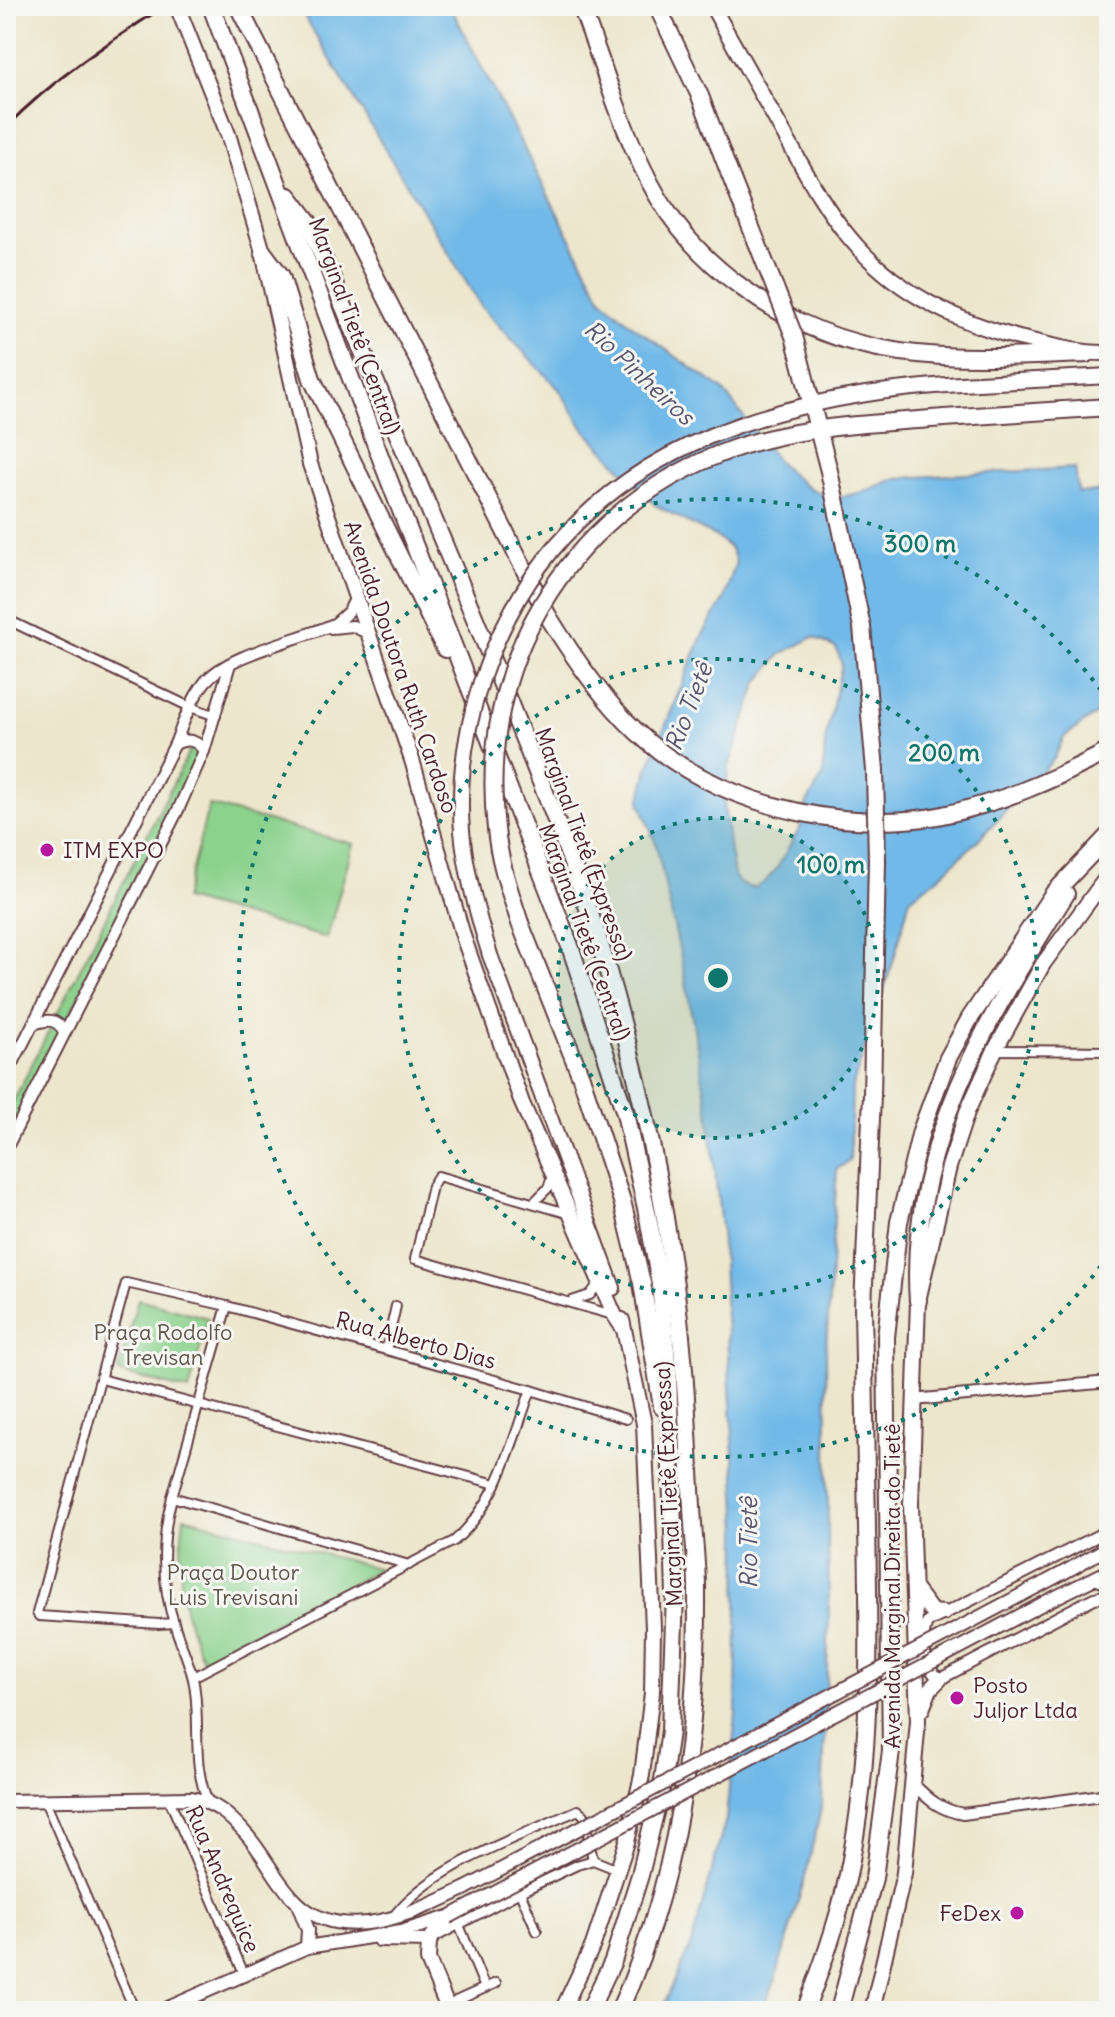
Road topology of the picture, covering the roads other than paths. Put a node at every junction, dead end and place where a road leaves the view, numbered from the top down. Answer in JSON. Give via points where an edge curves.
{"nodes":[{"id":1,"x":177,"y":6,"type":"edge"},
{"id":2,"x":211,"y":6,"type":"edge"},
{"id":3,"x":238,"y":6,"type":"edge"},
{"id":4,"x":581,"y":6,"type":"edge"},
{"id":5,"x":657,"y":6,"type":"edge"},
{"id":6,"x":712,"y":6,"type":"edge"},
{"id":7,"x":279,"y":185,"type":"junction"},
{"id":8,"x":263,"y":252,"type":"junction"},
{"id":9,"x":1109,"y":353,"type":"edge"},
{"id":10,"x":1087,"y":354,"type":"junction"},
{"id":11,"x":1109,"y":376,"type":"edge"},
{"id":12,"x":1109,"y":407,"type":"edge"},
{"id":13,"x":356,"y":597,"type":"junction"},
{"id":14,"x":6,"y":619,"type":"edge"},
{"id":15,"x":321,"y":630,"type":"junction"},
{"id":16,"x":370,"y":634,"type":"junction"},
{"id":17,"x":230,"y":664,"type":"junction"},
{"id":18,"x":190,"y":707,"type":"junction"},
{"id":19,"x":216,"y":716,"type":"junction"},
{"id":20,"x":175,"y":744,"type":"junction"},
{"id":21,"x":204,"y":751,"type":"junction"},
{"id":22,"x":1109,"y":751,"type":"edge"},
{"id":23,"x":1109,"y":835,"type":"edge"},
{"id":24,"x":531,"y":847,"type":"junction"},
{"id":25,"x":1091,"y":854,"type":"junction"},
{"id":26,"x":1109,"y":874,"type":"edge"},
{"id":27,"x":33,"y":1024,"type":"junction"},
{"id":28,"x":64,"y":1033,"type":"junction"},
{"id":29,"x":995,"y":1050,"type":"junction"},
{"id":30,"x":1109,"y":1051,"type":"edge"},
{"id":31,"x":6,"y":1077,"type":"edge"},
{"id":32,"x":6,"y":1149,"type":"edge"},
{"id":33,"x":553,"y":1174,"type":"junction"},
{"id":34,"x":534,"y":1202,"type":"junction"},
{"id":35,"x":571,"y":1214,"type":"junction"},
{"id":36,"x":599,"y":1280,"type":"junction"},
{"id":37,"x":572,"y":1301,"type":"junction"},
{"id":38,"x":918,"y":1301,"type":"junction"},
{"id":39,"x":227,"y":1306,"type":"junction"},
{"id":40,"x":396,"y":1306,"type":"dead end"},
{"id":41,"x":619,"y":1322,"type":"junction"},
{"id":42,"x":386,"y":1350,"type":"junction"},
{"id":43,"x":101,"y":1379,"type":"junction"},
{"id":44,"x":1109,"y":1382,"type":"edge"},
{"id":45,"x":531,"y":1390,"type":"junction"},
{"id":46,"x":913,"y":1400,"type":"junction"},
{"id":47,"x":199,"y":1404,"type":"junction"},
{"id":48,"x":626,"y":1419,"type":"dead end"},
{"id":49,"x":670,"y":1428,"type":"junction"},
{"id":50,"x":496,"y":1484,"type":"junction"},
{"id":51,"x":172,"y":1497,"type":"junction"},
{"id":52,"x":1109,"y":1530,"type":"edge"},
{"id":53,"x":1109,"y":1547,"type":"edge"},
{"id":54,"x":409,"y":1565,"type":"junction"},
{"id":55,"x":1109,"y":1571,"type":"edge"},
{"id":56,"x":1094,"y":1579,"type":"junction"},
{"id":57,"x":1109,"y":1584,"type":"edge"},
{"id":58,"x":914,"y":1588,"type":"junction"},
{"id":59,"x":1109,"y":1595,"type":"edge"},
{"id":60,"x":944,"y":1613,"type":"junction"},
{"id":61,"x":174,"y":1623,"type":"junction"},
{"id":62,"x":193,"y":1677,"type":"junction"},
{"id":63,"x":940,"y":1679,"type":"junction"},
{"id":64,"x":918,"y":1721,"type":"junction"},
{"id":65,"x":912,"y":1783,"type":"junction"},
{"id":66,"x":201,"y":1784,"type":"junction"},
{"id":67,"x":1109,"y":1794,"type":"edge"},
{"id":68,"x":191,"y":1798,"type":"junction"},
{"id":69,"x":169,"y":1799,"type":"junction"},
{"id":70,"x":6,"y":1801,"type":"edge"},
{"id":71,"x":45,"y":1801,"type":"junction"},
{"id":72,"x":208,"y":1801,"type":"junction"},
{"id":73,"x":593,"y":1860,"type":"junction"},
{"id":74,"x":619,"y":1871,"type":"junction"},
{"id":75,"x":520,"y":1892,"type":"junction"},
{"id":76,"x":298,"y":1904,"type":"junction"},
{"id":77,"x":392,"y":1918,"type":"junction"},
{"id":78,"x":451,"y":1920,"type":"junction"},
{"id":79,"x":537,"y":1931,"type":"dead end"},
{"id":80,"x":368,"y":1937,"type":"junction"},
{"id":81,"x":429,"y":1941,"type":"junction"},
{"id":82,"x":307,"y":1947,"type":"junction"},
{"id":83,"x":244,"y":1974,"type":"junction"},
{"id":84,"x":496,"y":1983,"type":"dead end"},
{"id":85,"x":485,"y":1988,"type":"junction"},
{"id":86,"x":6,"y":1998,"type":"edge"},
{"id":87,"x":452,"y":2006,"type":"edge"},
{"id":88,"x":12,"y":2011,"type":"edge"},
{"id":89,"x":135,"y":2011,"type":"edge"},
{"id":90,"x":161,"y":2011,"type":"edge"},
{"id":91,"x":562,"y":2011,"type":"edge"},
{"id":92,"x":589,"y":2011,"type":"edge"},
{"id":93,"x":619,"y":2011,"type":"edge"},
{"id":94,"x":805,"y":2011,"type":"edge"},
{"id":95,"x":839,"y":2011,"type":"edge"},
{"id":96,"x":872,"y":2011,"type":"edge"}],
"edges":[{"from":1,"to":8,"type":"highway","name":"Avenida Doutora Ruth Cardoso","via":[[228,134]]},
{"from":2,"to":7,"type":"highway","name":"Marginal Tietê (Expressa)"},
{"from":3,"to":22,"type":"highway","via":[[548,616],[590,679],[637,732],[729,790],[763,803],[845,820],[936,816],[984,805]]},
{"from":4,"to":10,"type":"highway","via":[[657,196],[697,250],[762,303],[804,327],[885,350],[957,357]]},
{"from":5,"to":94,"type":"highway","bridge":true,"via":[[700,96],[794,336],[850,558],[875,770],[872,1095],[863,1307],[867,1740],[844,1894]]},
{"from":6,"to":10,"type":"highway","via":[[821,198],[871,262],[946,312],[998,332]]},
{"from":7,"to":24,"type":"highway","name":"Marginal Tietê (Central)"},
{"from":7,"to":93,"type":"highway","name":"Marginal Tietê (Expressa)","via":[[308,221],[575,869],[620,1017],[659,1188],[679,1318],[697,1584],[695,1673],[672,1851],[652,1925]]},
{"from":8,"to":13,"type":"highway","name":"Avenida Doutora Ruth Cardoso","via":[[310,464]]},
{"from":8,"to":24,"type":"highway","via":[[281,276],[312,379],[462,685],[515,834]]},
{"from":9,"to":10,"type":"highway"},
{"from":11,"to":41,"type":"highway","bridge":true,"via":[[842,397],[735,426],[635,475],[576,523],[513,604],[472,709],[462,829],[468,876],[490,955],[615,1294]]},
{"from":12,"to":49,"type":"highway","bridge":true,"via":[[802,432],[717,455],[623,508],[590,540],[535,613],[516,656],[495,753],[500,857],[622,1201],[642,1283],[659,1400]]},
{"from":13,"to":15,"type":"street","via":[[344,617]]},
{"from":13,"to":16,"type":"highway","name":"Avenida Doutora Ruth Cardoso"},
{"from":14,"to":18,"type":"street"},
{"from":15,"to":16,"type":"street","via":[[353,626]]},
{"from":15,"to":17,"type":"street"},
{"from":16,"to":33,"type":"highway","name":"Avenida Doutora Ruth Cardoso","via":[[469,953]]},
{"from":17,"to":18,"type":"street","via":[[206,682]]},
{"from":17,"to":19,"type":"street"},
{"from":18,"to":19,"type":"street"},
{"from":18,"to":20,"type":"street"},
{"from":19,"to":21,"type":"street"},
{"from":20,"to":21,"type":"street","via":[[195,741]]},
{"from":20,"to":27,"type":"street"},
{"from":21,"to":28,"type":"street"},
{"from":23,"to":25,"type":"highway"},
{"from":24,"to":49,"type":"highway","name":"Marginal Tietê (Central)","via":[[602,1040],[639,1166],[666,1331]]},
{"from":25,"to":38,"type":"highway","via":[[1011,980],[946,1118],[921,1206],[915,1263]]},
{"from":25,"to":95,"type":"highway","via":[[1053,894],[948,1058],[921,1131],[899,1222],[886,1337],[891,1751],[874,1878]]},
{"from":26,"to":29,"type":"highway","name":"Avenida Marginal Direita do Tietê","via":[[1043,964]]},
{"from":27,"to":28,"type":"street","via":[[55,1021]]},
{"from":27,"to":31,"type":"street"},
{"from":28,"to":32,"type":"street"},
{"from":29,"to":30,"type":"street"},
{"from":29,"to":38,"type":"highway","name":"Avenida Marginal Direita do Tietê","via":[[949,1167]]},
{"from":33,"to":34,"type":"street"},
{"from":33,"to":35,"type":"highway","name":"Avenida Doutora Ruth Cardoso"},
{"from":34,"to":35,"type":"street"},
{"from":34,"to":37,"type":"street","via":[[435,1177],[416,1260]]},
{"from":35,"to":36,"type":"highway","name":"Avenida Doutora Ruth Cardoso"},
{"from":36,"to":37,"type":"street","via":[[590,1295]]},
{"from":36,"to":41,"type":"highway","name":"Avenida Doutora Ruth Cardoso"},
{"from":37,"to":41,"type":"street"},
{"from":38,"to":46,"type":"highway","name":"Avenida Marginal Direita do Tietê"},
{"from":39,"to":42,"type":"street","name":"Rua Alberto Dias"},
{"from":39,"to":43,"type":"street","name":"Rua Alberto Dias","via":[[126,1283]]},
{"from":39,"to":47,"type":"street"},
{"from":40,"to":42,"type":"street"},
{"from":41,"to":74,"type":"highway","via":[[644,1424],[653,1663],[642,1775]]},
{"from":42,"to":45,"type":"street","name":"Rua Alberto Dias"},
{"from":43,"to":47,"type":"street"},
{"from":43,"to":61,"type":"street","via":[[37,1613]]},
{"from":44,"to":46,"type":"street"},
{"from":45,"to":48,"type":"street","name":"Rua Alberto Dias"},
{"from":45,"to":50,"type":"street"},
{"from":46,"to":58,"type":"highway","name":"Avenida Marginal Direita do Tietê"},
{"from":47,"to":50,"type":"street"},
{"from":47,"to":51,"type":"street"},
{"from":49,"to":92,"type":"highway","name":"Marginal Tietê (Central)","via":[[675,1594],[670,1731],[652,1829],[628,1914]]},
{"from":50,"to":54,"type":"street","via":[[467,1530]]},
{"from":51,"to":54,"type":"street"},
{"from":51,"to":61,"type":"street","via":[[164,1544]]},
{"from":52,"to":60,"type":"street"},
{"from":53,"to":77,"type":"main road","bridge":true,"via":[[466,1888]]},
{"from":54,"to":62,"type":"street"},
{"from":55,"to":56,"type":"main road"},
{"from":56,"to":57,"type":"street"},
{"from":56,"to":78,"type":"main road","bridge":true},
{"from":58,"to":60,"type":"highway","via":[[932,1612]]},
{"from":58,"to":64,"type":"highway","name":"Avenida Marginal Direita do Tietê"},
{"from":59,"to":63,"type":"street"},
{"from":60,"to":63,"type":"street","via":[[928,1622],[924,1634],[929,1668]]},
{"from":61,"to":62,"type":"street"},
{"from":62,"to":66,"type":"street"},
{"from":63,"to":64,"type":"highway","via":[[930,1689]]},
{"from":64,"to":65,"type":"highway","name":"Avenida Marginal Direita do Tietê"},
{"from":65,"to":67,"type":"street","via":[[939,1806],[963,1814]]},
{"from":65,"to":96,"type":"highway","name":"Avenida Marginal Direita do Tietê","via":[[904,1873]]},
{"from":66,"to":68,"type":"street"},
{"from":66,"to":72,"type":"street"},
{"from":68,"to":69,"type":"main road"},
{"from":68,"to":72,"type":"main road"},
{"from":69,"to":71,"type":"main road"},
{"from":69,"to":83,"type":"street","name":"Rua Andrequice"},
{"from":70,"to":71,"type":"main road"},
{"from":71,"to":89,"type":"street"},
{"from":72,"to":76,"type":"main road","via":[[250,1838]]},
{"from":73,"to":74,"type":"street"},
{"from":73,"to":75,"type":"street"},
{"from":73,"to":77,"type":"street","via":[[584,1815],[578,1810],[439,1876],[405,1901]]},
{"from":74,"to":91,"type":"highway"},
{"from":75,"to":78,"type":"street"},
{"from":75,"to":79,"type":"street"},
{"from":76,"to":77,"type":"main road","via":[[330,1921]]},
{"from":76,"to":82,"type":"main road","via":[[308,1930]]},
{"from":78,"to":80,"type":"main road"},
{"from":78,"to":81,"type":"highway"},
{"from":78,"to":85,"type":"street"},
{"from":80,"to":81,"type":"main road"},
{"from":80,"to":82,"type":"main road"},
{"from":81,"to":87,"type":"highway","via":[[430,1968]]},
{"from":82,"to":83,"type":"main road"},
{"from":83,"to":90,"type":"main road"},
{"from":84,"to":85,"type":"street"},
{"from":85,"to":87,"type":"street"},
{"from":86,"to":88,"type":"street"}]}
